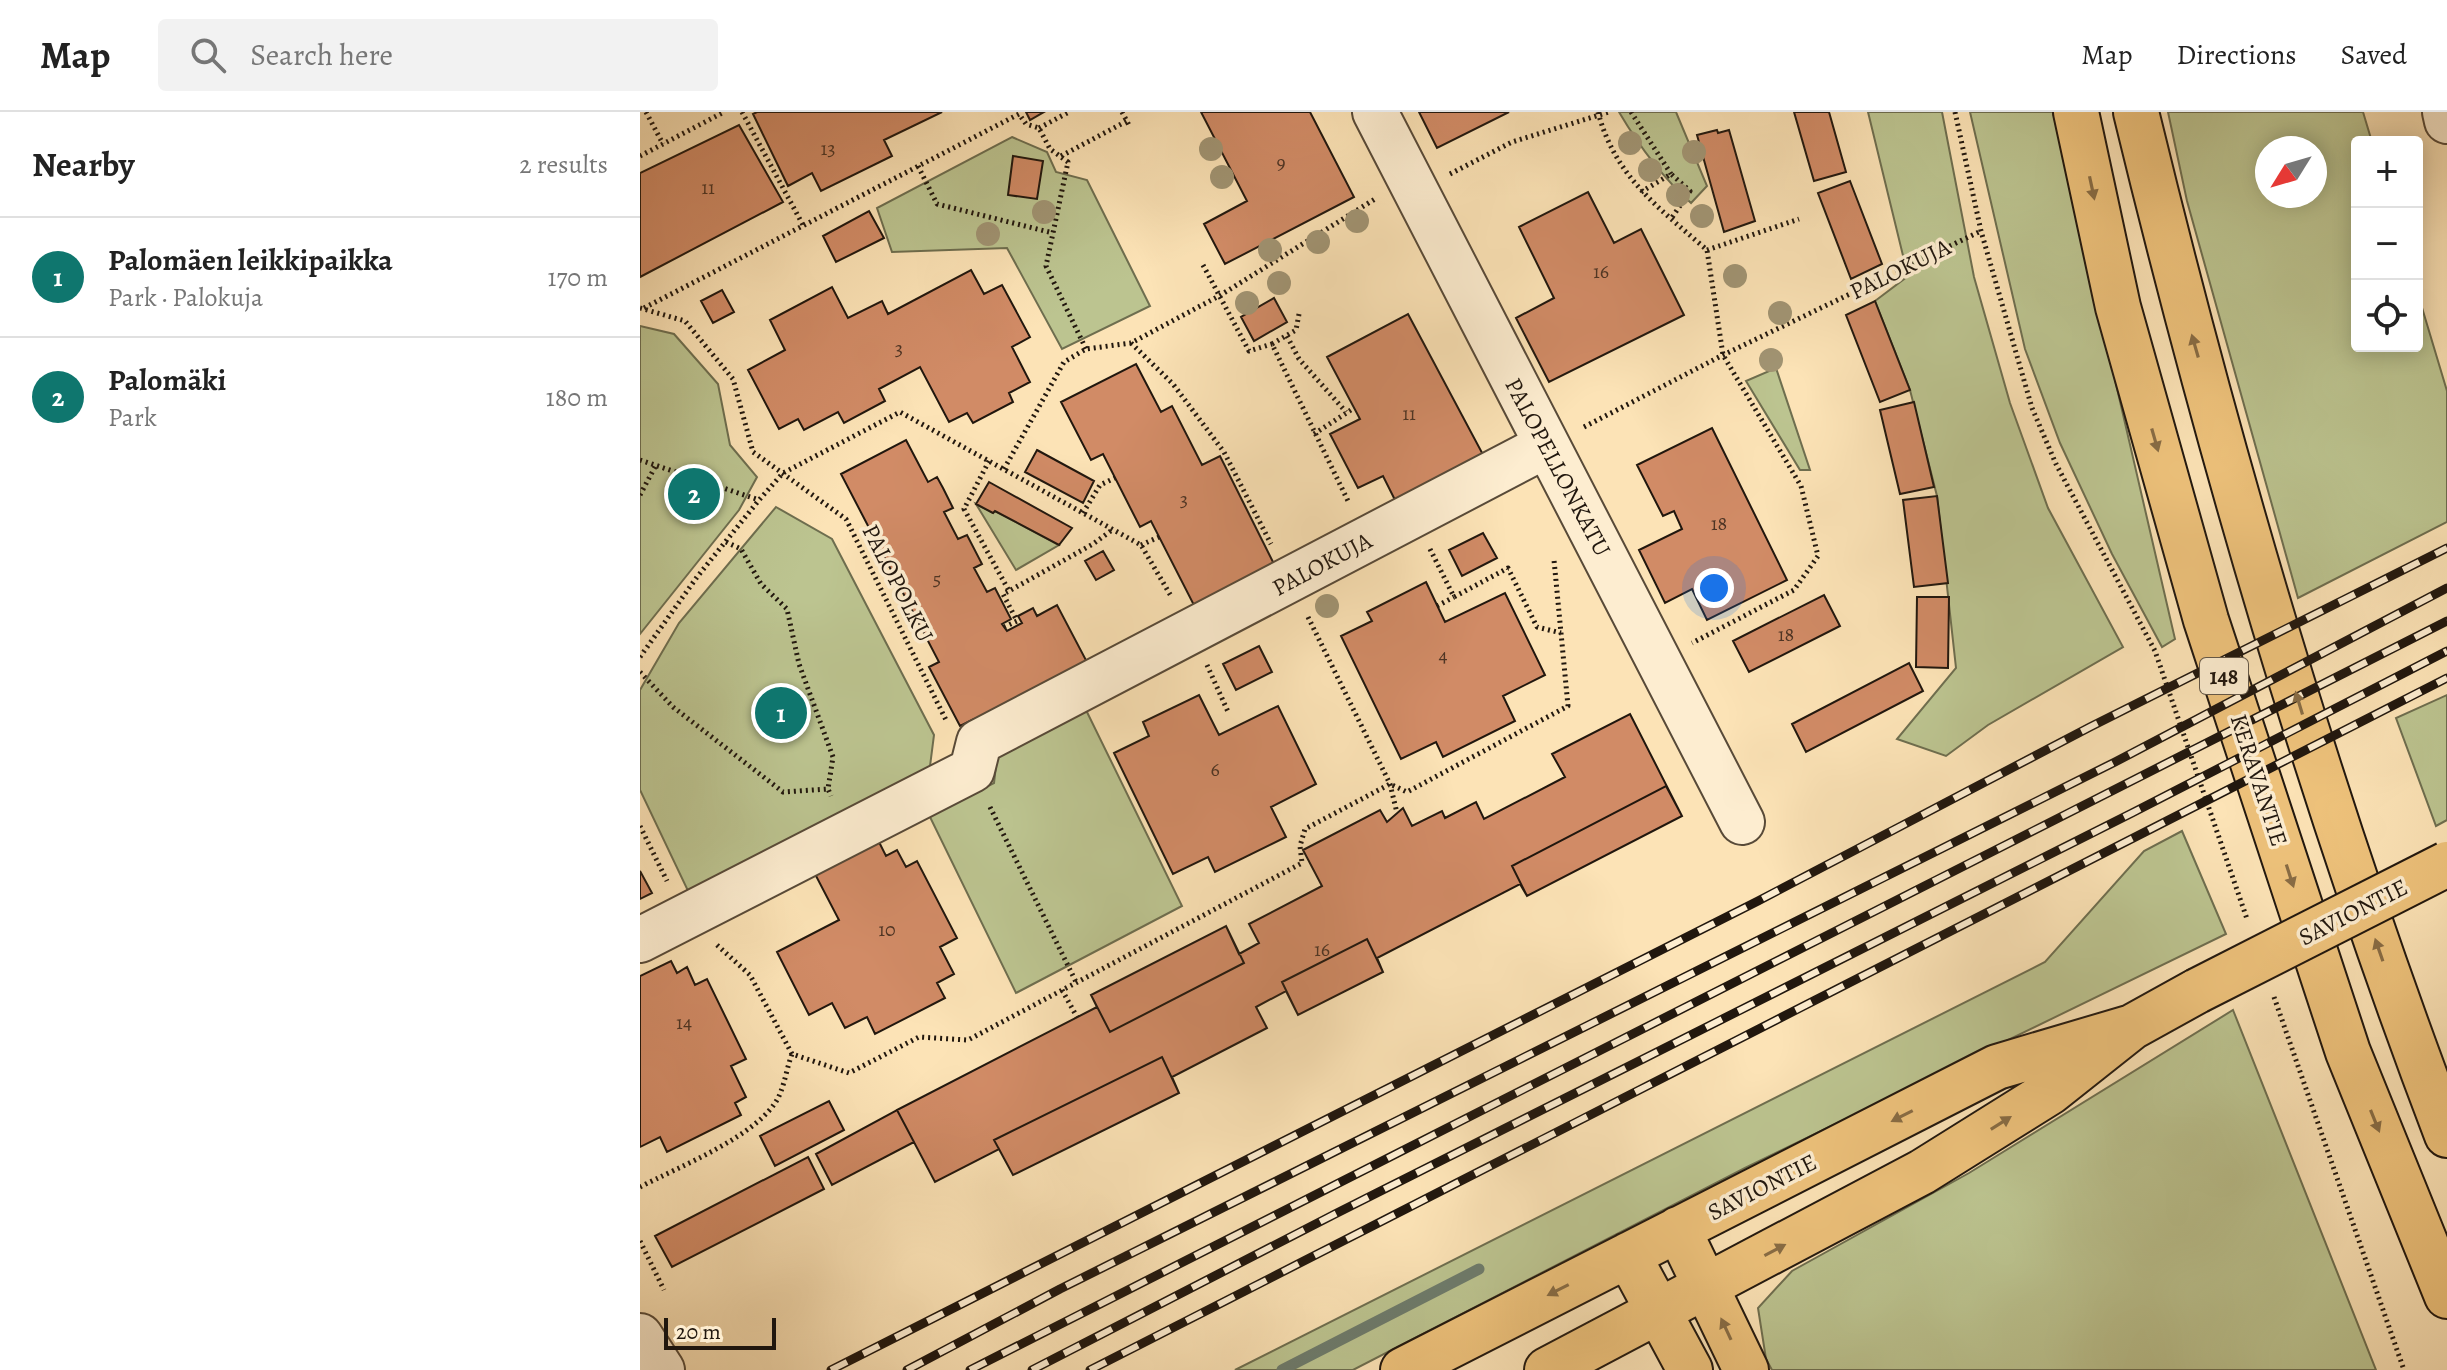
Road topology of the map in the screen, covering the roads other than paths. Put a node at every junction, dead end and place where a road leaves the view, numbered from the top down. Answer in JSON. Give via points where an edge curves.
{"nodes":[{"id":1,"x":1375,"y":112,"type":"edge"},
{"id":2,"x":2076,"y":112,"type":"edge"},
{"id":3,"x":2136,"y":112,"type":"edge"},
{"id":4,"x":2445,"y":112,"type":"edge"},
{"id":5,"x":2447,"y":121,"type":"edge"},
{"id":6,"x":1547,"y":445,"type":"junction"},
{"id":7,"x":1742,"y":822,"type":"dead end"},
{"id":8,"x":2447,"y":864,"type":"edge"},
{"id":9,"x":640,"y":940,"type":"edge"},
{"id":10,"x":2132,"y":1027,"type":"junction"},
{"id":11,"x":2447,"y":1135,"type":"edge"},
{"id":12,"x":1678,"y":1229,"type":"junction"},
{"id":13,"x":1628,"y":1255,"type":"junction"},
{"id":14,"x":1706,"y":1287,"type":"junction"},
{"id":15,"x":2447,"y":1296,"type":"edge"},
{"id":16,"x":1659,"y":1312,"type":"junction"},
{"id":17,"x":640,"y":1336,"type":"edge"},
{"id":18,"x":662,"y":1370,"type":"edge"},
{"id":19,"x":1403,"y":1370,"type":"edge"},
{"id":20,"x":1547,"y":1370,"type":"edge"},
{"id":21,"x":1690,"y":1370,"type":"edge"},
{"id":22,"x":1746,"y":1370,"type":"edge"}],
"edges":[{"from":1,"to":6,"type":"street","name":"PALOPELLONKATU","via":[[1424,180]]},
{"from":2,"to":15,"type":"main road","name":"KERAVANTIE","number":"148","one_way":true,"via":[[2118,307],[2206,620],[2348,1052]]},
{"from":11,"to":3,"type":"main road","one_way":true,"via":[[2331,807],[2187,318]]},
{"from":4,"to":5,"type":"street"},
{"from":6,"to":7,"type":"street","name":"PALOPELLONKATU"},
{"from":6,"to":9,"type":"street","name":"PALOKUJA","via":[[979,742],[972,770]]},
{"from":8,"to":10,"type":"main road","name":"SAVIONTIE","bridge":true},
{"from":10,"to":12,"type":"main road","name":"SAVIONTIE","one_way":true,"via":[[1997,1067]]},
{"from":14,"to":10,"type":"main road","name":"SAVIONTIE","one_way":true,"via":[[1922,1172],[2050,1092]]},
{"from":12,"to":13,"type":"main road","name":"SAVIONTIE"},
{"from":12,"to":14,"type":"main road"},
{"from":13,"to":16,"type":"main road"},
{"from":13,"to":19,"type":"main road","name":"SAVIONTIE","one_way":true},
{"from":14,"to":16,"type":"main road","name":"SAVIONTIE"},
{"from":22,"to":14,"type":"main road","one_way":true},
{"from":16,"to":20,"type":"main road","name":"SAVIONTIE"},
{"from":16,"to":21,"type":"main road"},
{"from":17,"to":18,"type":"street"}]}
